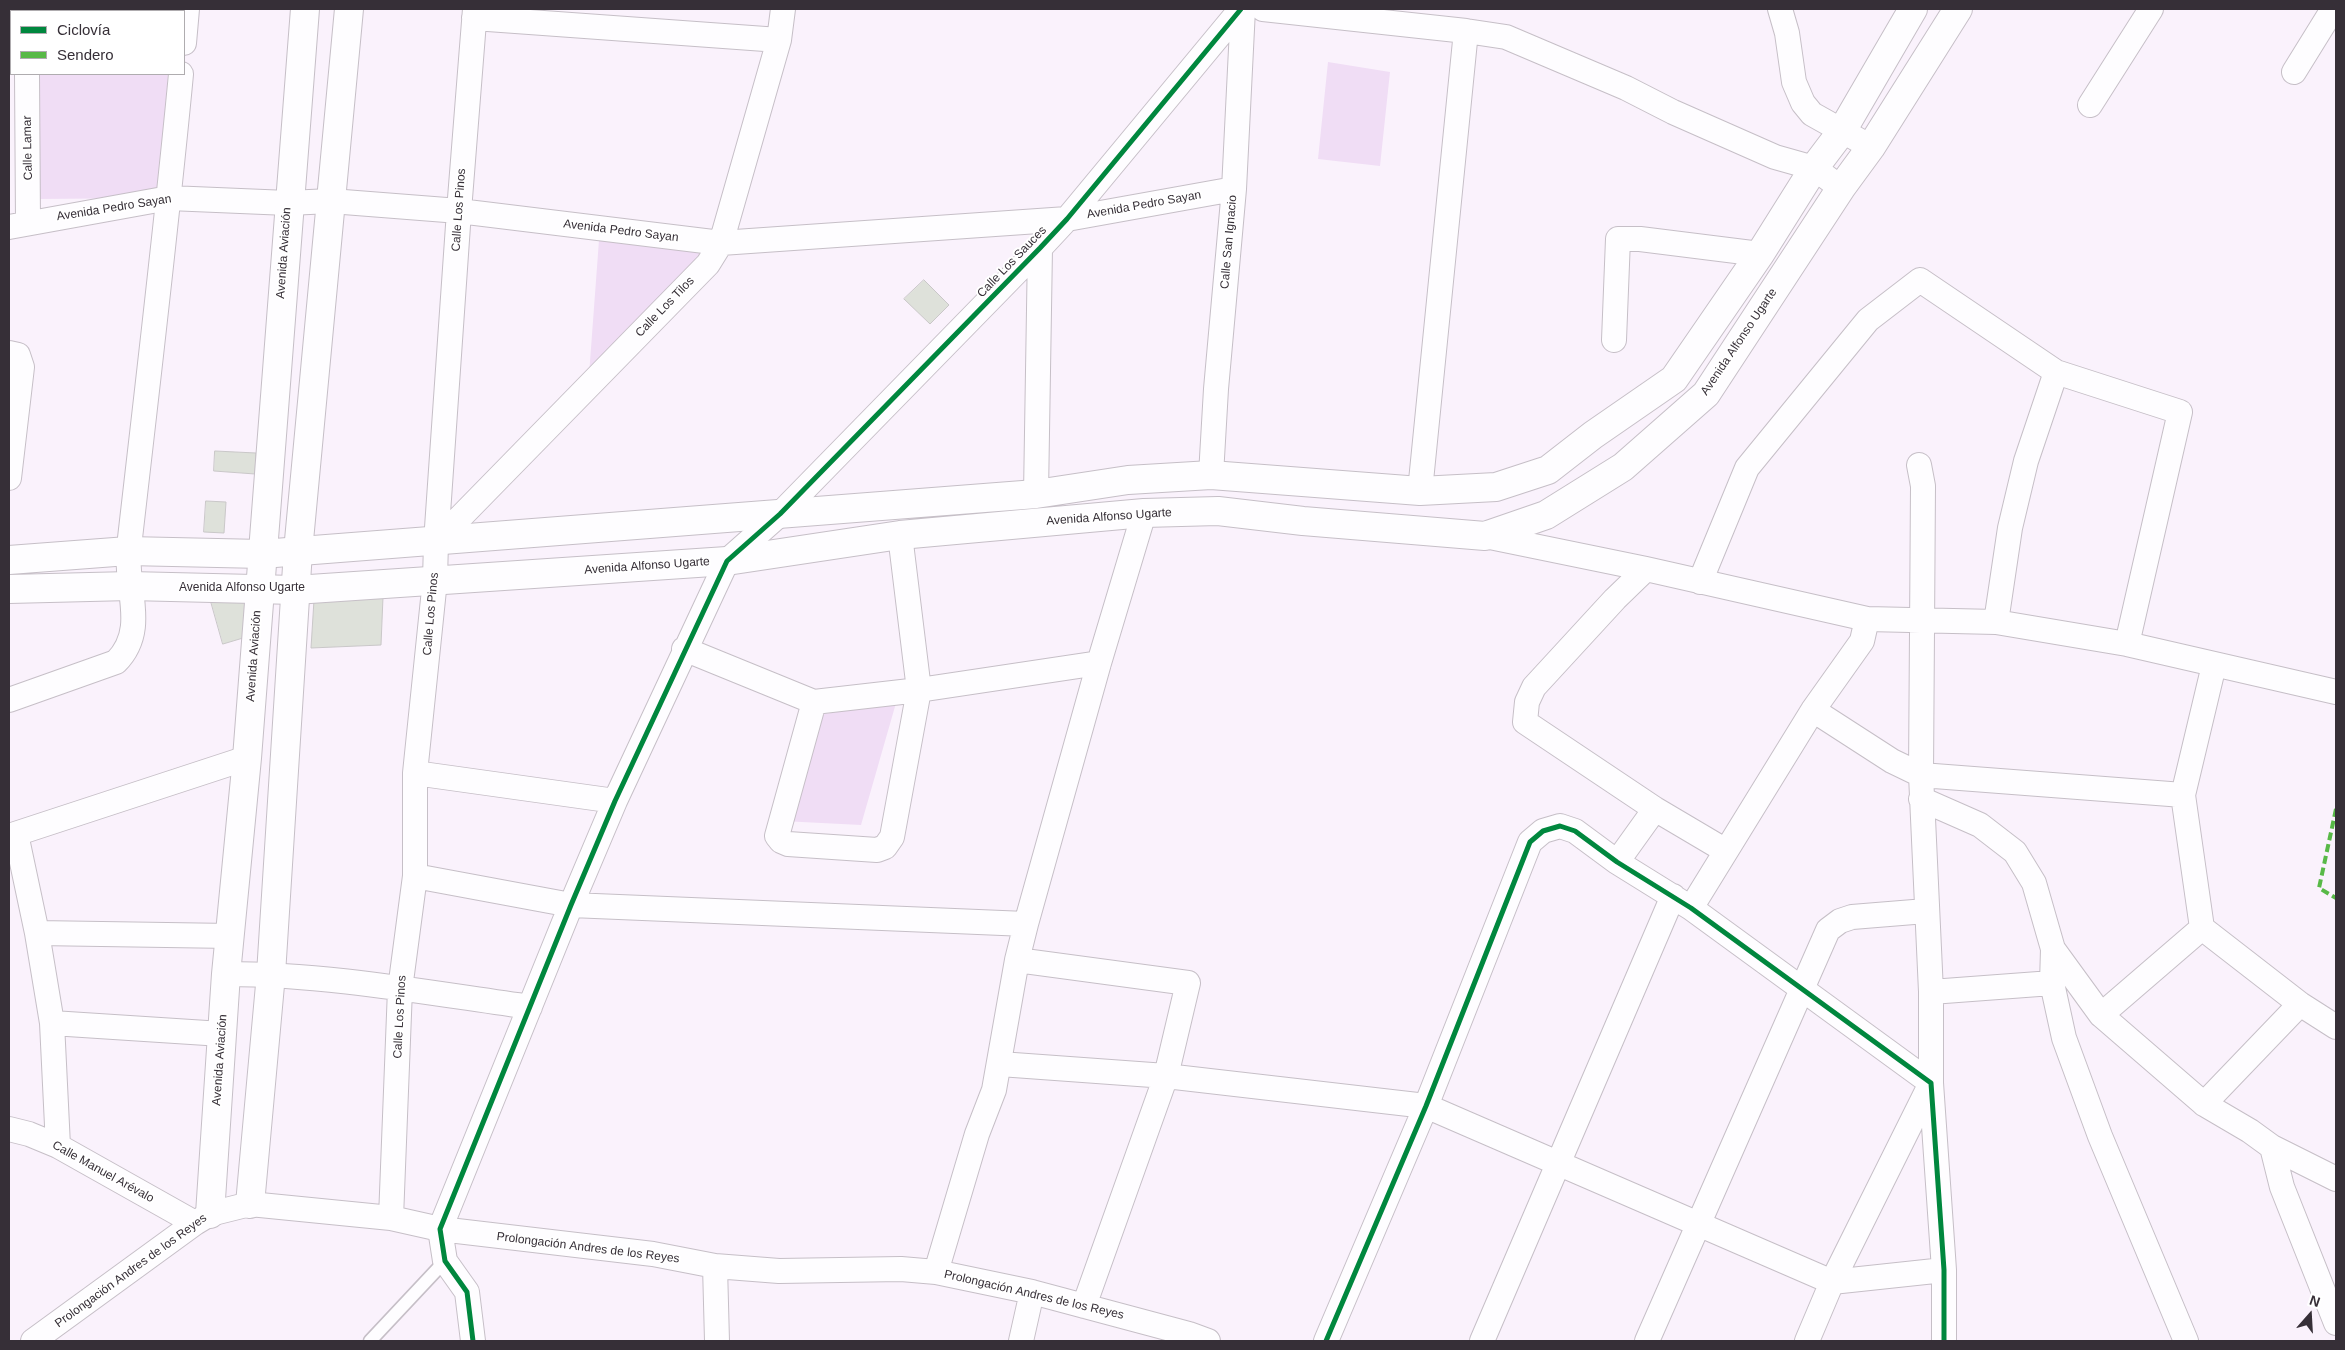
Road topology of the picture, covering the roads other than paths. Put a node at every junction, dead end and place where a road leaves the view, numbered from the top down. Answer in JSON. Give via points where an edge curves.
{"nodes":[{"id":1,"x":187,"y":9,"type":"edge"},
{"id":2,"x":305,"y":9,"type":"edge"},
{"id":3,"x":348,"y":9,"type":"edge"},
{"id":4,"x":783,"y":9,"type":"edge"},
{"id":5,"x":1242,"y":9,"type":"edge"},
{"id":6,"x":1263,"y":9,"type":"edge"},
{"id":7,"x":1780,"y":9,"type":"edge"},
{"id":8,"x":1913,"y":9,"type":"edge"},
{"id":9,"x":1958,"y":9,"type":"edge"},
{"id":10,"x":2151,"y":9,"type":"edge"},
{"id":11,"x":2333,"y":9,"type":"edge"},
{"id":12,"x":475,"y":14,"type":"edge"},
{"id":13,"x":1466,"y":31,"type":"junction"},
{"id":14,"x":185,"y":32,"type":"edge"},
{"id":15,"x":779,"y":40,"type":"junction"},
{"id":16,"x":2294,"y":72,"type":"dead end"},
{"id":17,"x":27,"y":75,"type":"edge"},
{"id":18,"x":181,"y":75,"type":"edge"},
{"id":19,"x":2090,"y":105,"type":"dead end"},
{"id":20,"x":1842,"y":131,"type":"junction"},
{"id":21,"x":1871,"y":147,"type":"junction"},
{"id":22,"x":1814,"y":168,"type":"junction"},
{"id":23,"x":1842,"y":188,"type":"junction"},
{"id":24,"x":1234,"y":189,"type":"junction"},
{"id":25,"x":169,"y":198,"type":"junction"},
{"id":26,"x":331,"y":201,"type":"junction"},
{"id":27,"x":288,"y":203,"type":"junction"},
{"id":28,"x":459,"y":211,"type":"junction"},
{"id":29,"x":1067,"y":219,"type":"junction"},
{"id":30,"x":19,"y":224,"type":"edge"},
{"id":31,"x":721,"y":242,"type":"junction"},
{"id":32,"x":1040,"y":248,"type":"junction"},
{"id":33,"x":1760,"y":254,"type":"junction"},
{"id":34,"x":1614,"y":340,"type":"dead end"},
{"id":35,"x":9,"y":353,"type":"edge"},
{"id":36,"x":2056,"y":372,"type":"junction"},
{"id":37,"x":1919,"y":466,"type":"dead end"},
{"id":38,"x":1212,"y":475,"type":"junction"},
{"id":39,"x":9,"y":478,"type":"edge"},
{"id":40,"x":1420,"y":491,"type":"junction"},
{"id":41,"x":1036,"y":494,"type":"junction"},
{"id":42,"x":1144,"y":513,"type":"junction"},
{"id":43,"x":780,"y":514,"type":"junction"},
{"id":44,"x":900,"y":535,"type":"junction"},
{"id":45,"x":1485,"y":536,"type":"junction"},
{"id":46,"x":436,"y":542,"type":"junction"},
{"id":47,"x":128,"y":551,"type":"junction"},
{"id":48,"x":298,"y":551,"type":"junction"},
{"id":49,"x":262,"y":554,"type":"junction"},
{"id":50,"x":9,"y":560,"type":"edge"},
{"id":51,"x":727,"y":561,"type":"junction"},
{"id":52,"x":1646,"y":569,"type":"junction"},
{"id":53,"x":436,"y":580,"type":"junction"},
{"id":54,"x":1700,"y":582,"type":"junction"},
{"id":55,"x":130,"y":586,"type":"junction"},
{"id":56,"x":9,"y":589,"type":"edge"},
{"id":57,"x":259,"y":590,"type":"junction"},
{"id":58,"x":295,"y":590,"type":"junction"},
{"id":59,"x":1867,"y":619,"type":"junction"},
{"id":60,"x":1922,"y":620,"type":"junction"},
{"id":61,"x":1996,"y":622,"type":"junction"},
{"id":62,"x":2127,"y":644,"type":"junction"},
{"id":63,"x":684,"y":649,"type":"junction"},
{"id":64,"x":1099,"y":663,"type":"junction"},
{"id":65,"x":2214,"y":665,"type":"junction"},
{"id":66,"x":920,"y":690,"type":"junction"},
{"id":67,"x":2336,"y":692,"type":"edge"},
{"id":68,"x":9,"y":700,"type":"edge"},
{"id":69,"x":814,"y":702,"type":"junction"},
{"id":70,"x":1813,"y":710,"type":"junction"},
{"id":71,"x":247,"y":758,"type":"junction"},
{"id":72,"x":415,"y":773,"type":"junction"},
{"id":73,"x":1921,"y":776,"type":"junction"},
{"id":74,"x":2183,"y":795,"type":"junction"},
{"id":75,"x":1922,"y":799,"type":"junction"},
{"id":76,"x":615,"y":801,"type":"junction"},
{"id":77,"x":1655,"y":809,"type":"junction"},
{"id":78,"x":12,"y":835,"type":"edge"},
{"id":79,"x":1726,"y":851,"type":"junction"},
{"id":80,"x":1617,"y":862,"type":"junction"},
{"id":81,"x":415,"y":876,"type":"junction"},
{"id":82,"x":1682,"y":902,"type":"junction"},
{"id":83,"x":571,"y":905,"type":"junction"},
{"id":84,"x":1926,"y":911,"type":"junction"},
{"id":85,"x":1026,"y":924,"type":"junction"},
{"id":86,"x":2202,"y":928,"type":"junction"},
{"id":87,"x":37,"y":933,"type":"junction"},
{"id":88,"x":231,"y":936,"type":"junction"},
{"id":89,"x":2053,"y":949,"type":"junction"},
{"id":90,"x":1017,"y":960,"type":"junction"},
{"id":91,"x":226,"y":974,"type":"junction"},
{"id":92,"x":271,"y":974,"type":"junction"},
{"id":93,"x":2052,"y":983,"type":"junction"},
{"id":94,"x":400,"y":989,"type":"junction"},
{"id":95,"x":1801,"y":989,"type":"junction"},
{"id":96,"x":1930,"y":992,"type":"junction"},
{"id":97,"x":2300,"y":1004,"type":"junction"},
{"id":98,"x":530,"y":1007,"type":"junction"},
{"id":99,"x":2101,"y":1015,"type":"junction"},
{"id":100,"x":52,"y":1023,"type":"junction"},
{"id":101,"x":2336,"y":1027,"type":"edge"},
{"id":102,"x":222,"y":1034,"type":"junction"},
{"id":103,"x":1000,"y":1064,"type":"junction"},
{"id":104,"x":1166,"y":1076,"type":"junction"},
{"id":105,"x":1931,"y":1083,"type":"junction"},
{"id":106,"x":2204,"y":1104,"type":"junction"},
{"id":107,"x":1426,"y":1106,"type":"junction"},
{"id":108,"x":9,"y":1129,"type":"edge"},
{"id":109,"x":58,"y":1146,"type":"junction"},
{"id":110,"x":2272,"y":1147,"type":"junction"},
{"id":111,"x":1556,"y":1164,"type":"junction"},
{"id":112,"x":2336,"y":1180,"type":"edge"},
{"id":113,"x":250,"y":1204,"type":"junction"},
{"id":114,"x":202,"y":1218,"type":"junction"},
{"id":115,"x":391,"y":1218,"type":"junction"},
{"id":116,"x":1699,"y":1224,"type":"junction"},
{"id":117,"x":440,"y":1229,"type":"junction"},
{"id":118,"x":445,"y":1261,"type":"junction"},
{"id":119,"x":715,"y":1266,"type":"junction"},
{"id":120,"x":1944,"y":1270,"type":"junction"},
{"id":121,"x":936,"y":1272,"type":"junction"},
{"id":122,"x":1832,"y":1282,"type":"junction"},
{"id":123,"x":1032,"y":1292,"type":"junction"},
{"id":124,"x":1084,"y":1306,"type":"junction"},
{"id":125,"x":2336,"y":1323,"type":"edge"},
{"id":126,"x":33,"y":1341,"type":"edge"},
{"id":127,"x":370,"y":1341,"type":"edge"},
{"id":128,"x":473,"y":1341,"type":"edge"},
{"id":129,"x":717,"y":1341,"type":"edge"},
{"id":130,"x":1021,"y":1341,"type":"edge"},
{"id":131,"x":1208,"y":1341,"type":"edge"},
{"id":132,"x":1326,"y":1341,"type":"edge"},
{"id":133,"x":1482,"y":1341,"type":"edge"},
{"id":134,"x":1647,"y":1341,"type":"edge"},
{"id":135,"x":1807,"y":1341,"type":"edge"},
{"id":136,"x":1944,"y":1341,"type":"edge"},
{"id":137,"x":2186,"y":1341,"type":"edge"}],
"edges":[{"from":1,"to":14,"type":"street"},
{"from":2,"to":27,"type":"main road","name":"Avenida Aviación"},
{"from":3,"to":26,"type":"main road"},
{"from":4,"to":15,"type":"street","name":"Calle Los Tilos"},
{"from":5,"to":24,"type":"street","name":"Calle San Ignacio"},
{"from":5,"to":29,"type":"street","name":"Calle Los Sauces"},
{"from":6,"to":13,"type":"street"},
{"from":7,"to":20,"type":"street","via":[[1798,93],[1812,114]]},
{"from":8,"to":20,"type":"main road"},
{"from":9,"to":21,"type":"main road","name":"Avenida Alfonso Ugarte"},
{"from":10,"to":19,"type":"street"},
{"from":11,"to":16,"type":"street"},
{"from":12,"to":15,"type":"street"},
{"from":12,"to":28,"type":"street","name":"Calle Los Pinos"},
{"from":13,"to":22,"type":"street","via":[[1515,41],[1775,157]]},
{"from":13,"to":40,"type":"street"},
{"from":15,"to":31,"type":"street","name":"Calle Los Tilos"},
{"from":17,"to":30,"type":"street","name":"Calle Lamar"},
{"from":18,"to":25,"type":"street"},
{"from":20,"to":21,"type":"street"},
{"from":20,"to":22,"type":"main road"},
{"from":21,"to":23,"type":"main road","name":"Avenida Alfonso Ugarte"},
{"from":22,"to":23,"type":"street"},
{"from":22,"to":33,"type":"main road"},
{"from":23,"to":45,"type":"main road","name":"Avenida Alfonso Ugarte","via":[[1706,394],[1623,467],[1546,515]]},
{"from":24,"to":29,"type":"street","name":"Avenida Pedro Sayan"},
{"from":24,"to":38,"type":"street","name":"Calle San Ignacio","via":[[1216,389]]},
{"from":25,"to":27,"type":"street","name":"Avenida Pedro Sayan"},
{"from":25,"to":30,"type":"street","name":"Avenida Pedro Sayan"},
{"from":25,"to":47,"type":"street"},
{"from":26,"to":27,"type":"street","name":"Avenida Pedro Sayan"},
{"from":26,"to":28,"type":"street","name":"Avenida Pedro Sayan"},
{"from":26,"to":48,"type":"main road"},
{"from":27,"to":49,"type":"main road","name":"Avenida Aviación"},
{"from":28,"to":31,"type":"street","name":"Avenida Pedro Sayan"},
{"from":28,"to":46,"type":"street","name":"Calle Los Pinos"},
{"from":29,"to":31,"type":"street","name":"Avenida Pedro Sayan"},
{"from":29,"to":32,"type":"street","name":"Calle Los Sauces"},
{"from":31,"to":46,"type":"street","name":"Calle Los Tilos","via":[[708,264]]},
{"from":32,"to":41,"type":"street"},
{"from":32,"to":43,"type":"street","name":"Calle Los Sauces"},
{"from":33,"to":34,"type":"street","via":[[1618,239]]},
{"from":33,"to":40,"type":"main road","via":[[1674,379],[1548,470],[1496,487]]},
{"from":35,"to":39,"type":"street","via":[[18,355],[22,366]]},
{"from":36,"to":54,"type":"street","via":[[1920,280],[1868,320],[1747,468]]},
{"from":36,"to":61,"type":"street","via":[[2026,461],[2010,528]]},
{"from":36,"to":62,"type":"street","via":[[2180,412]]},
{"from":37,"to":60,"type":"street","via":[[1923,486]]},
{"from":38,"to":40,"type":"main road"},
{"from":38,"to":41,"type":"main road","via":[[1128,480]]},
{"from":41,"to":43,"type":"main road"},
{"from":42,"to":44,"type":"main road","name":"Avenida Alfonso Ugarte"},
{"from":42,"to":45,"type":"main road","name":"Avenida Alfonso Ugarte","via":[[1218,511]]},
{"from":42,"to":64,"type":"street"},
{"from":43,"to":46,"type":"main road"},
{"from":43,"to":51,"type":"street","name":"Calle Los Sauces"},
{"from":44,"to":51,"type":"main road","name":"Avenida Alfonso Ugarte"},
{"from":44,"to":66,"type":"street"},
{"from":45,"to":52,"type":"street"},
{"from":46,"to":48,"type":"main road"},
{"from":46,"to":53,"type":"street","name":"Calle Los Pinos"},
{"from":47,"to":49,"type":"main road"},
{"from":47,"to":50,"type":"main road"},
{"from":47,"to":55,"type":"street"},
{"from":48,"to":49,"type":"main road"},
{"from":48,"to":58,"type":"main road"},
{"from":49,"to":57,"type":"main road","name":"Avenida Aviación"},
{"from":51,"to":53,"type":"main road","name":"Avenida Alfonso Ugarte"},
{"from":51,"to":63,"type":"street"},
{"from":52,"to":54,"type":"street"},
{"from":52,"to":77,"type":"street","via":[[1615,598],[1534,687],[1528,702],[1526,722]]},
{"from":53,"to":58,"type":"main road","name":"Avenida Alfonso Ugarte"},
{"from":53,"to":72,"type":"street","name":"Calle Los Pinos"},
{"from":54,"to":59,"type":"street"},
{"from":55,"to":56,"type":"main road","name":"Avenida Alfonso Ugarte"},
{"from":55,"to":57,"type":"main road","name":"Avenida Alfonso Ugarte"},
{"from":55,"to":68,"type":"street","via":[[134,620],[132,639],[116,662]]},
{"from":57,"to":58,"type":"main road","name":"Avenida Alfonso Ugarte"},
{"from":57,"to":71,"type":"main road","name":"Avenida Aviación"},
{"from":58,"to":92,"type":"main road"},
{"from":59,"to":60,"type":"street"},
{"from":59,"to":70,"type":"street","via":[[1862,641]]},
{"from":60,"to":61,"type":"street"},
{"from":60,"to":73,"type":"street"},
{"from":61,"to":62,"type":"street"},
{"from":62,"to":65,"type":"street"},
{"from":63,"to":69,"type":"street"},
{"from":63,"to":76,"type":"street"},
{"from":64,"to":66,"type":"street"},
{"from":64,"to":85,"type":"street"},
{"from":65,"to":67,"type":"street"},
{"from":65,"to":74,"type":"street"},
{"from":66,"to":69,"type":"street"},
{"from":66,"to":69,"type":"street","via":[[892,837],[885,847],[877,850],[788,844],[777,836]]},
{"from":70,"to":73,"type":"street"},
{"from":70,"to":79,"type":"street"},
{"from":71,"to":78,"type":"street"},
{"from":71,"to":88,"type":"main road","name":"Avenida Aviación"},
{"from":72,"to":76,"type":"street"},
{"from":72,"to":81,"type":"street","name":"Calle Los Pinos"},
{"from":73,"to":74,"type":"street"},
{"from":73,"to":75,"type":"street"},
{"from":74,"to":86,"type":"street"},
{"from":75,"to":84,"type":"street"},
{"from":75,"to":89,"type":"street","via":[[1980,825],[2015,852],[2034,882]]},
{"from":76,"to":83,"type":"street"},
{"from":77,"to":79,"type":"street"},
{"from":77,"to":80,"type":"street"},
{"from":78,"to":87,"type":"street"},
{"from":79,"to":82,"type":"street"},
{"from":80,"to":82,"type":"street"},
{"from":80,"to":107,"type":"street","via":[[1575,831],[1560,826],[1543,831],[1530,842]]},
{"from":81,"to":83,"type":"street"},
{"from":81,"to":94,"type":"street","name":"Calle Los Pinos"},
{"from":82,"to":95,"type":"street"},
{"from":82,"to":111,"type":"street"},
{"from":83,"to":85,"type":"street"},
{"from":83,"to":98,"type":"street"},
{"from":84,"to":95,"type":"street","via":[[1852,917],[1840,921],[1828,930]]},
{"from":84,"to":96,"type":"street"},
{"from":85,"to":90,"type":"street"},
{"from":86,"to":97,"type":"street"},
{"from":86,"to":99,"type":"street"},
{"from":87,"to":88,"type":"street"},
{"from":87,"to":100,"type":"street"},
{"from":88,"to":91,"type":"main road","name":"Avenida Aviación"},
{"from":89,"to":93,"type":"street"},
{"from":89,"to":99,"type":"street"},
{"from":90,"to":103,"type":"street"},
{"from":90,"to":104,"type":"street","via":[[1188,983]]},
{"from":91,"to":92,"type":"street"},
{"from":91,"to":102,"type":"main road","name":"Avenida Aviación"},
{"from":92,"to":94,"type":"street"},
{"from":92,"to":113,"type":"main road"},
{"from":93,"to":96,"type":"street"},
{"from":93,"to":137,"type":"street","via":[[2064,1038],[2100,1136]]},
{"from":94,"to":98,"type":"street"},
{"from":94,"to":115,"type":"street","name":"Calle Los Pinos"},
{"from":95,"to":105,"type":"street"},
{"from":95,"to":116,"type":"street"},
{"from":96,"to":105,"type":"street"},
{"from":97,"to":101,"type":"street"},
{"from":97,"to":106,"type":"street"},
{"from":98,"to":117,"type":"street"},
{"from":99,"to":106,"type":"street"},
{"from":100,"to":102,"type":"street"},
{"from":100,"to":109,"type":"street"},
{"from":102,"to":114,"type":"main road","name":"Avenida Aviación"},
{"from":103,"to":104,"type":"street"},
{"from":103,"to":121,"type":"street"},
{"from":104,"to":107,"type":"street"},
{"from":104,"to":124,"type":"street"},
{"from":105,"to":120,"type":"street"},
{"from":105,"to":122,"type":"street"},
{"from":106,"to":110,"type":"street"},
{"from":107,"to":111,"type":"street"},
{"from":107,"to":132,"type":"street"},
{"from":108,"to":109,"type":"street","name":"Calle Manuel Arévalo"},
{"from":109,"to":114,"type":"street","name":"Calle Manuel Arévalo"},
{"from":110,"to":112,"type":"street"},
{"from":110,"to":125,"type":"street","via":[[2282,1187]]},
{"from":111,"to":116,"type":"street"},
{"from":111,"to":133,"type":"street"},
{"from":113,"to":114,"type":"street","name":"Prolongación Andres de los Reyes"},
{"from":113,"to":115,"type":"street","name":"Prolongación Andres de los Reyes"},
{"from":114,"to":126,"type":"street","name":"Prolongación Andres de los Reyes"},
{"from":115,"to":117,"type":"street","name":"Prolongación Andres de los Reyes"},
{"from":116,"to":122,"type":"street"},
{"from":116,"to":134,"type":"street"},
{"from":117,"to":118,"type":"street"},
{"from":117,"to":119,"type":"street","name":"Prolongación Andres de los Reyes","via":[[653,1254]]},
{"from":118,"to":127,"type":"lane"},
{"from":118,"to":128,"type":"street","via":[[467,1292]]},
{"from":119,"to":121,"type":"street","name":"Prolongación Andres de los Reyes","via":[[779,1271],[901,1269]]},
{"from":119,"to":129,"type":"street"},
{"from":120,"to":122,"type":"street"},
{"from":120,"to":136,"type":"street"},
{"from":121,"to":123,"type":"street","name":"Prolongación Andres de los Reyes"},
{"from":122,"to":135,"type":"street"},
{"from":123,"to":124,"type":"street","name":"Prolongación Andres de los Reyes"},
{"from":123,"to":130,"type":"street"},
{"from":124,"to":131,"type":"street","name":"Prolongación Andres de los Reyes"}]}
